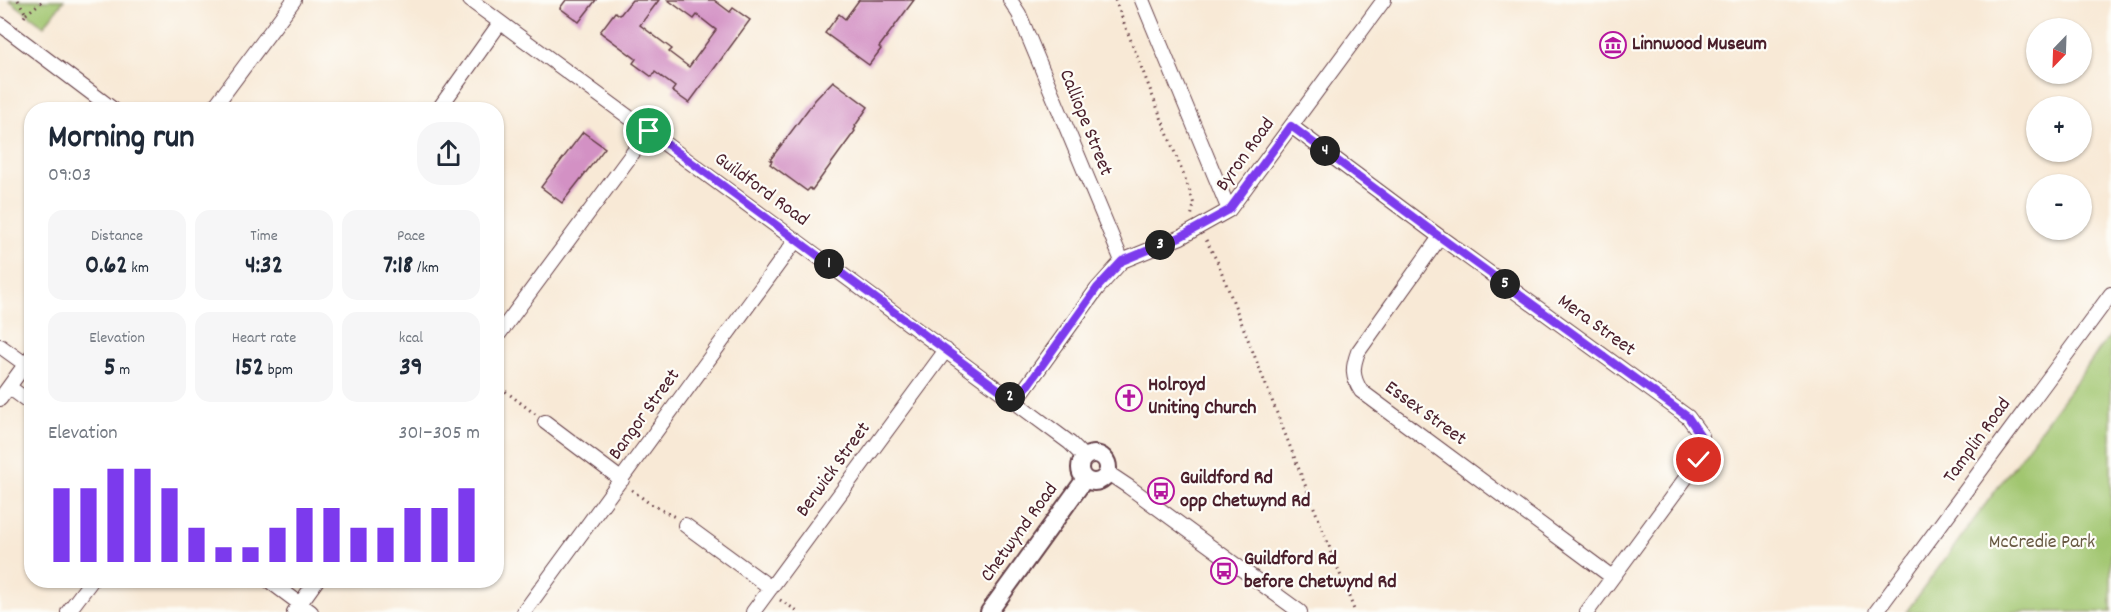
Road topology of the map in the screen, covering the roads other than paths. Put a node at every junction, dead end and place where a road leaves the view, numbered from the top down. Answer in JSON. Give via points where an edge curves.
{"nodes":[{"id":1,"x":294,"y":0,"type":"edge"},
{"id":2,"x":470,"y":0,"type":"edge"},
{"id":3,"x":1010,"y":0,"type":"edge"},
{"id":4,"x":1142,"y":0,"type":"edge"},
{"id":5,"x":1384,"y":0,"type":"edge"},
{"id":6,"x":500,"y":23,"type":"junction"},
{"id":7,"x":0,"y":24,"type":"edge"},
{"id":8,"x":103,"y":102,"type":"edge"},
{"id":9,"x":218,"y":102,"type":"edge"},
{"id":10,"x":444,"y":102,"type":"edge"},
{"id":11,"x":1291,"y":126,"type":"junction"},
{"id":12,"x":649,"y":131,"type":"junction"},
{"id":13,"x":1229,"y":210,"type":"junction"},
{"id":14,"x":1440,"y":237,"type":"junction"},
{"id":15,"x":796,"y":240,"type":"junction"},
{"id":16,"x":1122,"y":261,"type":"junction"},
{"id":17,"x":2111,"y":294,"type":"edge"},
{"id":18,"x":504,"y":327,"type":"edge"},
{"id":19,"x":0,"y":346,"type":"edge"},
{"id":20,"x":946,"y":350,"type":"junction"},
{"id":21,"x":24,"y":358,"type":"edge"},
{"id":22,"x":24,"y":366,"type":"edge"},
{"id":23,"x":9,"y":387,"type":"junction"},
{"id":24,"x":24,"y":398,"type":"edge"},
{"id":25,"x":0,"y":399,"type":"edge"},
{"id":26,"x":1016,"y":402,"type":"junction"},
{"id":27,"x":545,"y":422,"type":"road end"},
{"id":28,"x":1085,"y":458,"type":"junction"},
{"id":29,"x":1108,"y":473,"type":"junction"},
{"id":30,"x":1085,"y":478,"type":"junction"},
{"id":31,"x":622,"y":480,"type":"junction"},
{"id":32,"x":685,"y":525,"type":"road end"},
{"id":33,"x":1612,"y":577,"type":"junction"},
{"id":34,"x":86,"y":588,"type":"edge"},
{"id":35,"x":277,"y":588,"type":"edge"},
{"id":36,"x":313,"y":588,"type":"edge"},
{"id":37,"x":771,"y":588,"type":"junction"},
{"id":38,"x":301,"y":609,"type":"edge"},
{"id":39,"x":68,"y":612,"type":"edge"},
{"id":40,"x":524,"y":612,"type":"edge"},
{"id":41,"x":753,"y":612,"type":"edge"},
{"id":42,"x":989,"y":612,"type":"edge"},
{"id":43,"x":1300,"y":612,"type":"edge"},
{"id":44,"x":1587,"y":612,"type":"edge"},
{"id":45,"x":1876,"y":612,"type":"edge"}],
"edges":[{"from":1,"to":9,"type":"street"},
{"from":2,"to":6,"type":"street","name":"Guildford Road"},
{"from":3,"to":16,"type":"street","name":"Calliope Street"},
{"from":4,"to":13,"type":"street"},
{"from":5,"to":11,"type":"street","name":"Byron Road"},
{"from":6,"to":10,"type":"street"},
{"from":6,"to":12,"type":"street","name":"Guildford Road"},
{"from":7,"to":8,"type":"street"},
{"from":11,"to":13,"type":"street","name":"Byron Road"},
{"from":11,"to":14,"type":"street","name":"Mera Street"},
{"from":12,"to":15,"type":"street","name":"Guildford Road"},
{"from":12,"to":18,"type":"street"},
{"from":13,"to":16,"type":"street","name":"Byron Road","via":[[1186,234]]},
{"from":14,"to":33,"type":"street","name":"Essex Street","via":[[1358,352],[1353,365],[1354,379],[1361,391]]},
{"from":14,"to":33,"type":"street","name":"Mera Street","via":[[1688,417],[1701,436],[1699,460]]},
{"from":15,"to":20,"type":"street","name":"Guildford Road"},
{"from":15,"to":31,"type":"street","name":"Bangor Street"},
{"from":16,"to":26,"type":"street","name":"Byron Road","via":[[1097,288]]},
{"from":17,"to":45,"type":"street","name":"Tamplin Road"},
{"from":19,"to":21,"type":"street"},
{"from":20,"to":26,"type":"street","name":"Guildford Road"},
{"from":20,"to":37,"type":"street","name":"Berwick Street"},
{"from":22,"to":23,"type":"street"},
{"from":23,"to":24,"type":"street"},
{"from":23,"to":25,"type":"street"},
{"from":26,"to":28,"type":"street","name":"Guildford Road"},
{"from":27,"to":31,"type":"street"},
{"from":28,"to":29,"type":"street","via":[[1093,454],[1102,456]]},
{"from":28,"to":30,"type":"street","via":[[1080,470]]},
{"from":29,"to":30,"type":"street","via":[[1098,482]]},
{"from":29,"to":43,"type":"street"},
{"from":30,"to":42,"type":"street","name":"Chetwynd Road"},
{"from":31,"to":40,"type":"street","name":"Bangor Street"},
{"from":32,"to":37,"type":"street"},
{"from":33,"to":44,"type":"street","name":"Mera Street"},
{"from":34,"to":39,"type":"street"},
{"from":35,"to":38,"type":"street"},
{"from":36,"to":38,"type":"street"},
{"from":37,"to":41,"type":"street","name":"Berwick Street"}]}
